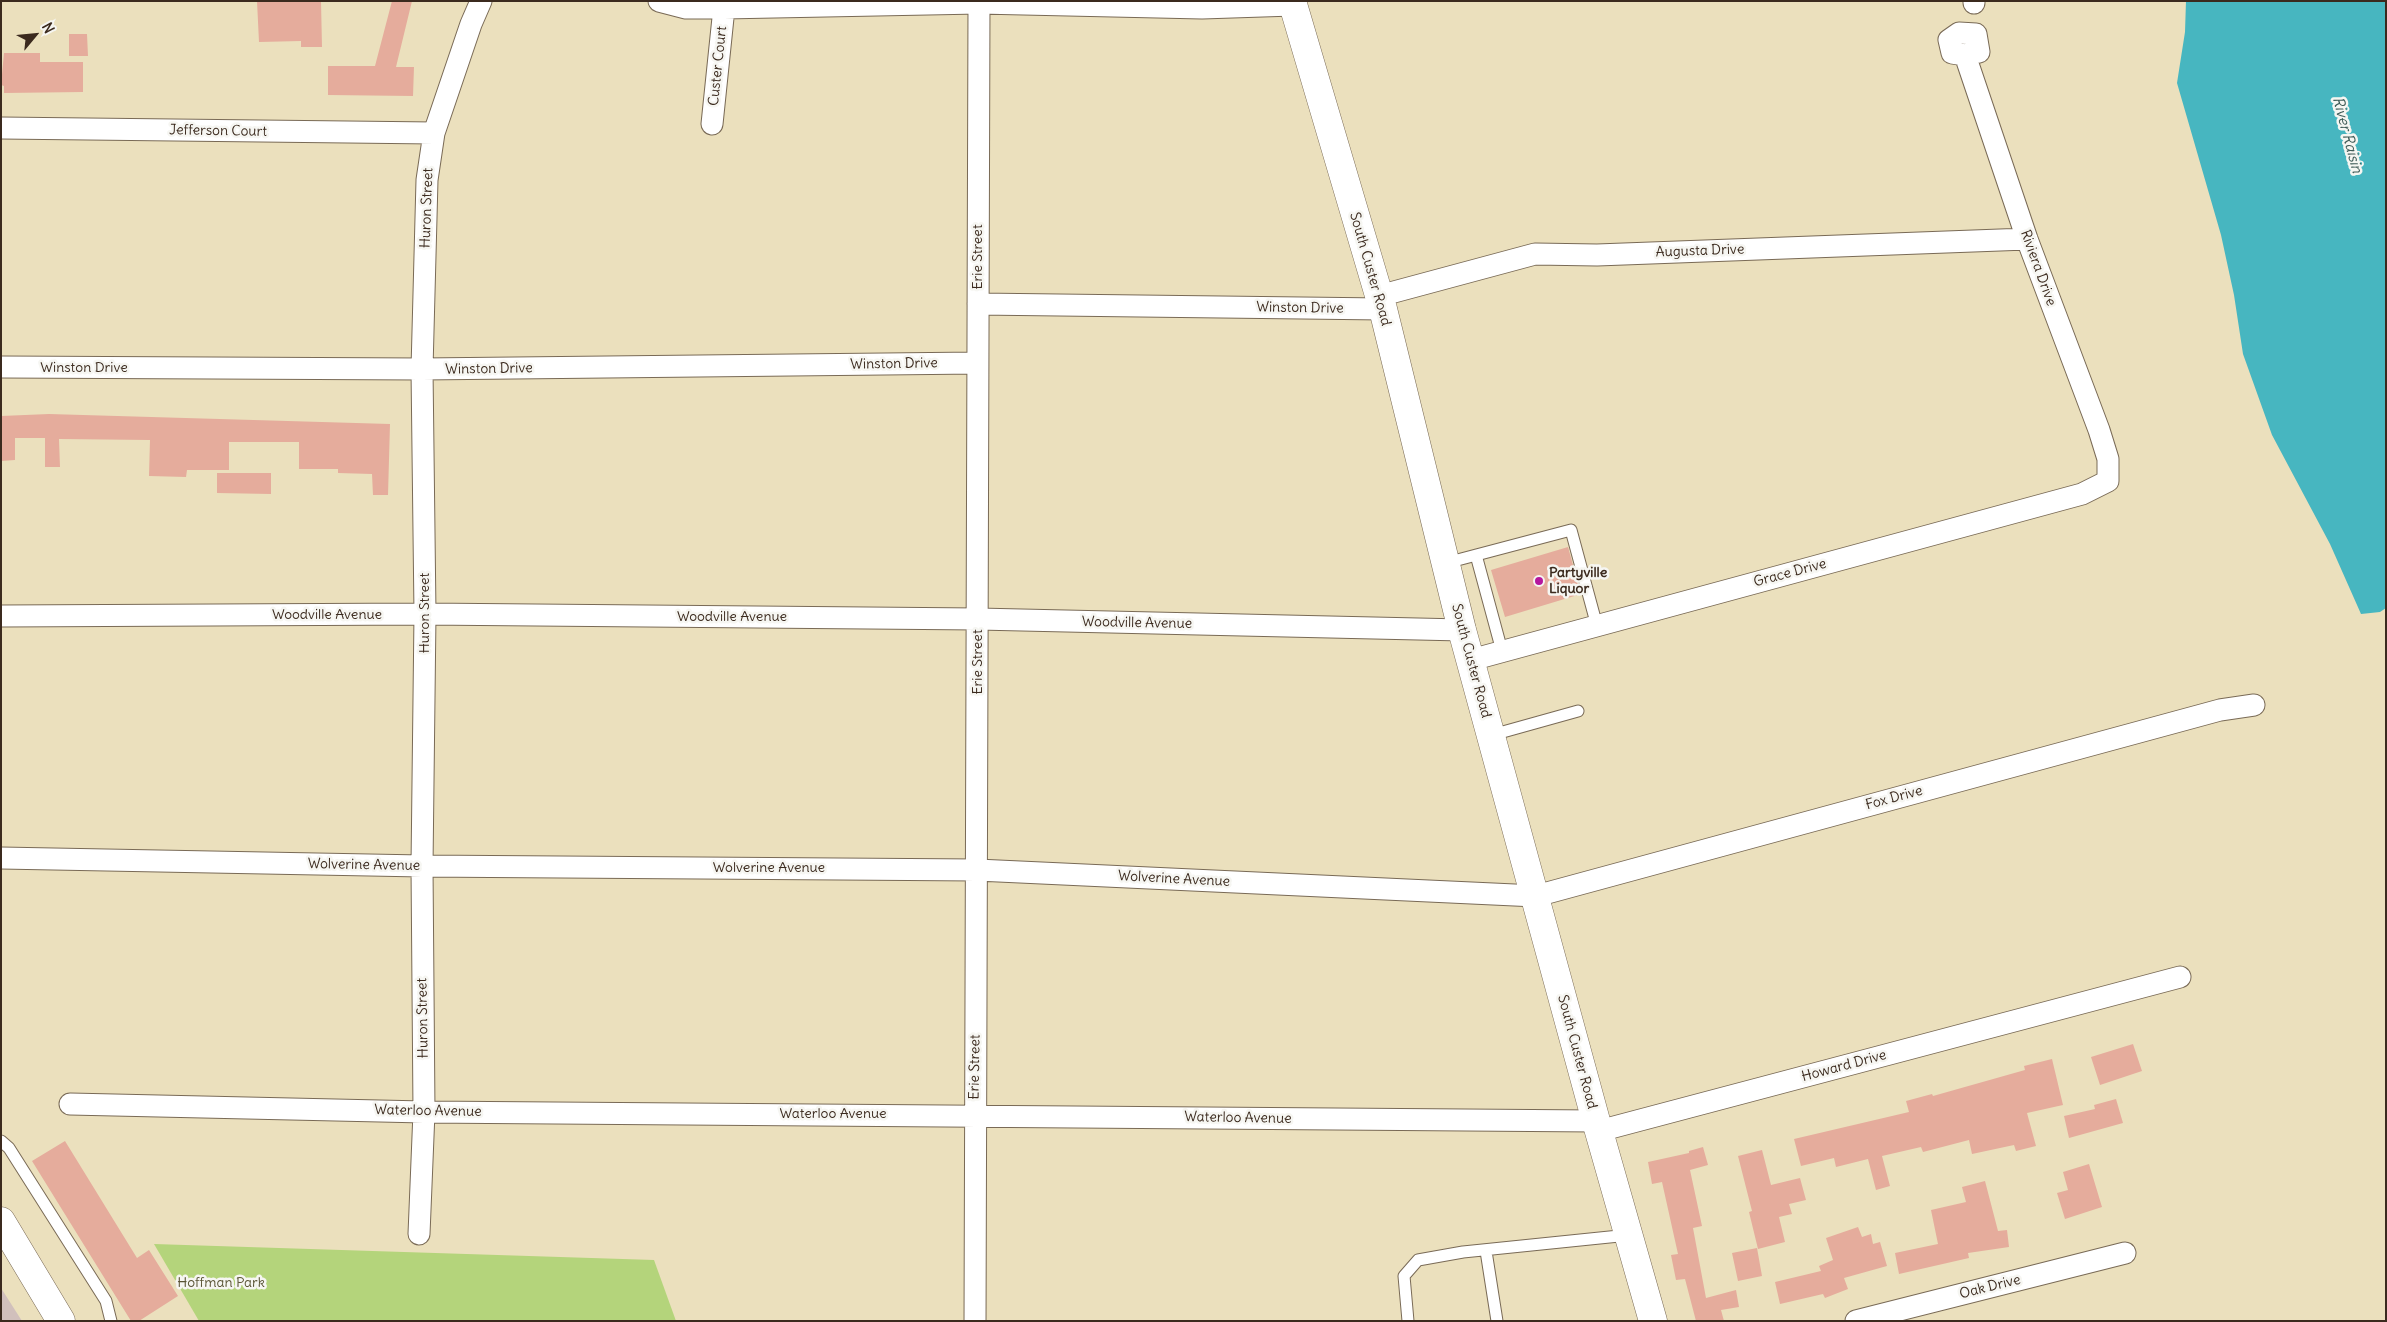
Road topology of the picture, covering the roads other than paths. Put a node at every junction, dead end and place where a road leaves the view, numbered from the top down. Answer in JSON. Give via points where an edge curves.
{"nodes":[{"id":1,"x":481,"y":1,"type":"edge"},
{"id":2,"x":659,"y":1,"type":"edge"},
{"id":3,"x":979,"y":3,"type":"junction"},
{"id":4,"x":1293,"y":3,"type":"edge"},
{"id":5,"x":780,"y":4,"type":"edge"},
{"id":6,"x":724,"y":8,"type":"junction"},
{"id":7,"x":1965,"y":55,"type":"dead end"},
{"id":8,"x":712,"y":124,"type":"dead end"},
{"id":9,"x":1,"y":128,"type":"edge"},
{"id":10,"x":434,"y":133,"type":"junction"},
{"id":11,"x":2027,"y":239,"type":"junction"},
{"id":12,"x":1381,"y":302,"type":"junction"},
{"id":13,"x":978,"y":304,"type":"junction"},
{"id":14,"x":977,"y":363,"type":"junction"},
{"id":15,"x":1,"y":368,"type":"edge"},
{"id":16,"x":422,"y":370,"type":"junction"},
{"id":17,"x":2108,"y":481,"type":"joint"},
{"id":18,"x":1476,"y":555,"type":"junction"},
{"id":19,"x":1446,"y":563,"type":"junction"},
{"id":20,"x":425,"y":614,"type":"junction"},
{"id":21,"x":1,"y":616,"type":"edge"},
{"id":22,"x":978,"y":619,"type":"junction"},
{"id":23,"x":1597,"y":626,"type":"junction"},
{"id":24,"x":1462,"y":630,"type":"junction"},
{"id":25,"x":1502,"y":651,"type":"junction"},
{"id":26,"x":1471,"y":660,"type":"junction"},
{"id":27,"x":2254,"y":705,"type":"dead end"},
{"id":28,"x":1578,"y":711,"type":"dead end"},
{"id":29,"x":1492,"y":735,"type":"junction"},
{"id":30,"x":1,"y":858,"type":"edge"},
{"id":31,"x":422,"y":866,"type":"junction"},
{"id":32,"x":977,"y":870,"type":"junction"},
{"id":33,"x":1536,"y":896,"type":"junction"},
{"id":34,"x":2180,"y":977,"type":"dead end"},
{"id":35,"x":70,"y":1104,"type":"dead end"},
{"id":36,"x":424,"y":1112,"type":"junction"},
{"id":37,"x":975,"y":1115,"type":"junction"},
{"id":38,"x":1597,"y":1126,"type":"junction"},
{"id":39,"x":1,"y":1141,"type":"edge"},
{"id":40,"x":1,"y":1221,"type":"edge"},
{"id":41,"x":419,"y":1234,"type":"dead end"},
{"id":42,"x":1629,"y":1235,"type":"junction"},
{"id":43,"x":1486,"y":1251,"type":"junction"},
{"id":44,"x":2124,"y":1253,"type":"dead end"},
{"id":45,"x":56,"y":1319,"type":"edge"},
{"id":46,"x":111,"y":1321,"type":"edge"},
{"id":47,"x":975,"y":1321,"type":"edge"},
{"id":48,"x":1408,"y":1321,"type":"edge"},
{"id":49,"x":1497,"y":1321,"type":"edge"},
{"id":50,"x":1653,"y":1321,"type":"edge"},
{"id":51,"x":1856,"y":1321,"type":"edge"}],
"edges":[{"from":1,"to":10,"type":"street","name":"Huron Street"},
{"from":2,"to":6,"type":"street","via":[[686,8]]},
{"from":3,"to":4,"type":"street","via":[[1202,8]]},
{"from":3,"to":5,"type":"street"},
{"from":3,"to":13,"type":"street","name":"Erie Street"},
{"from":4,"to":12,"type":"main road","name":"South Custer Road"},
{"from":5,"to":6,"type":"street"},
{"from":6,"to":8,"type":"street","name":"Custer Court"},
{"from":7,"to":11,"type":"street","name":"Riviera Drive"},
{"from":9,"to":10,"type":"street","name":"Jefferson Court"},
{"from":10,"to":16,"type":"street","name":"Huron Street","via":[[426,206]]},
{"from":11,"to":12,"type":"street","name":"Augusta Drive","via":[[1535,254]]},
{"from":11,"to":17,"type":"street","name":"Riviera Drive","via":[[2099,430],[2108,459]]},
{"from":12,"to":13,"type":"street","name":"Winston Drive"},
{"from":12,"to":19,"type":"main road","name":"South Custer Road"},
{"from":13,"to":14,"type":"street","name":"Erie Street"},
{"from":14,"to":16,"type":"street","name":"Winston Drive"},
{"from":14,"to":22,"type":"street","name":"Erie Street"},
{"from":15,"to":16,"type":"street","name":"Winston Drive"},
{"from":16,"to":20,"type":"street","name":"Huron Street"},
{"from":17,"to":23,"type":"street","name":"Grace Drive","via":[[2082,494]]},
{"from":18,"to":19,"type":"lane"},
{"from":18,"to":23,"type":"lane","via":[[1571,530]]},
{"from":18,"to":25,"type":"lane"},
{"from":19,"to":24,"type":"main road","name":"South Custer Road"},
{"from":20,"to":21,"type":"street","name":"Woodville Avenue"},
{"from":20,"to":22,"type":"street","name":"Woodville Avenue"},
{"from":20,"to":31,"type":"street","name":"Huron Street"},
{"from":22,"to":24,"type":"street","name":"Woodville Avenue"},
{"from":22,"to":32,"type":"street","name":"Erie Street"},
{"from":23,"to":25,"type":"street","name":"Grace Drive"},
{"from":24,"to":26,"type":"main road","name":"South Custer Road"},
{"from":25,"to":26,"type":"street","name":"Grace Drive"},
{"from":26,"to":29,"type":"main road","name":"South Custer Road"},
{"from":27,"to":33,"type":"street","name":"Fox Drive","via":[[2220,710]]},
{"from":28,"to":29,"type":"lane"},
{"from":29,"to":33,"type":"main road","name":"South Custer Road"},
{"from":30,"to":31,"type":"street","name":"Wolverine Avenue"},
{"from":31,"to":32,"type":"street","name":"Wolverine Avenue"},
{"from":31,"to":36,"type":"street","name":"Huron Street"},
{"from":32,"to":33,"type":"street","name":"Wolverine Avenue"},
{"from":32,"to":37,"type":"street","name":"Erie Street"},
{"from":33,"to":38,"type":"main road","name":"South Custer Road"},
{"from":34,"to":38,"type":"street","name":"Howard Drive"},
{"from":35,"to":36,"type":"street","name":"Waterloo Avenue"},
{"from":36,"to":37,"type":"street","name":"Waterloo Avenue"},
{"from":36,"to":41,"type":"street","name":"Huron Street"},
{"from":37,"to":38,"type":"street","name":"Waterloo Avenue"},
{"from":37,"to":47,"type":"street","name":"Erie Street"},
{"from":38,"to":42,"type":"main road","name":"South Custer Road"},
{"from":39,"to":46,"type":"lane","via":[[10,1148],[106,1301]]},
{"from":40,"to":45,"type":"main road"},
{"from":42,"to":43,"type":"lane"},
{"from":42,"to":50,"type":"main road","name":"South Custer Road"},
{"from":43,"to":48,"type":"lane","via":[[1418,1260],[1404,1276]]},
{"from":43,"to":49,"type":"lane"},
{"from":44,"to":51,"type":"street","name":"Oak Drive"}]}
